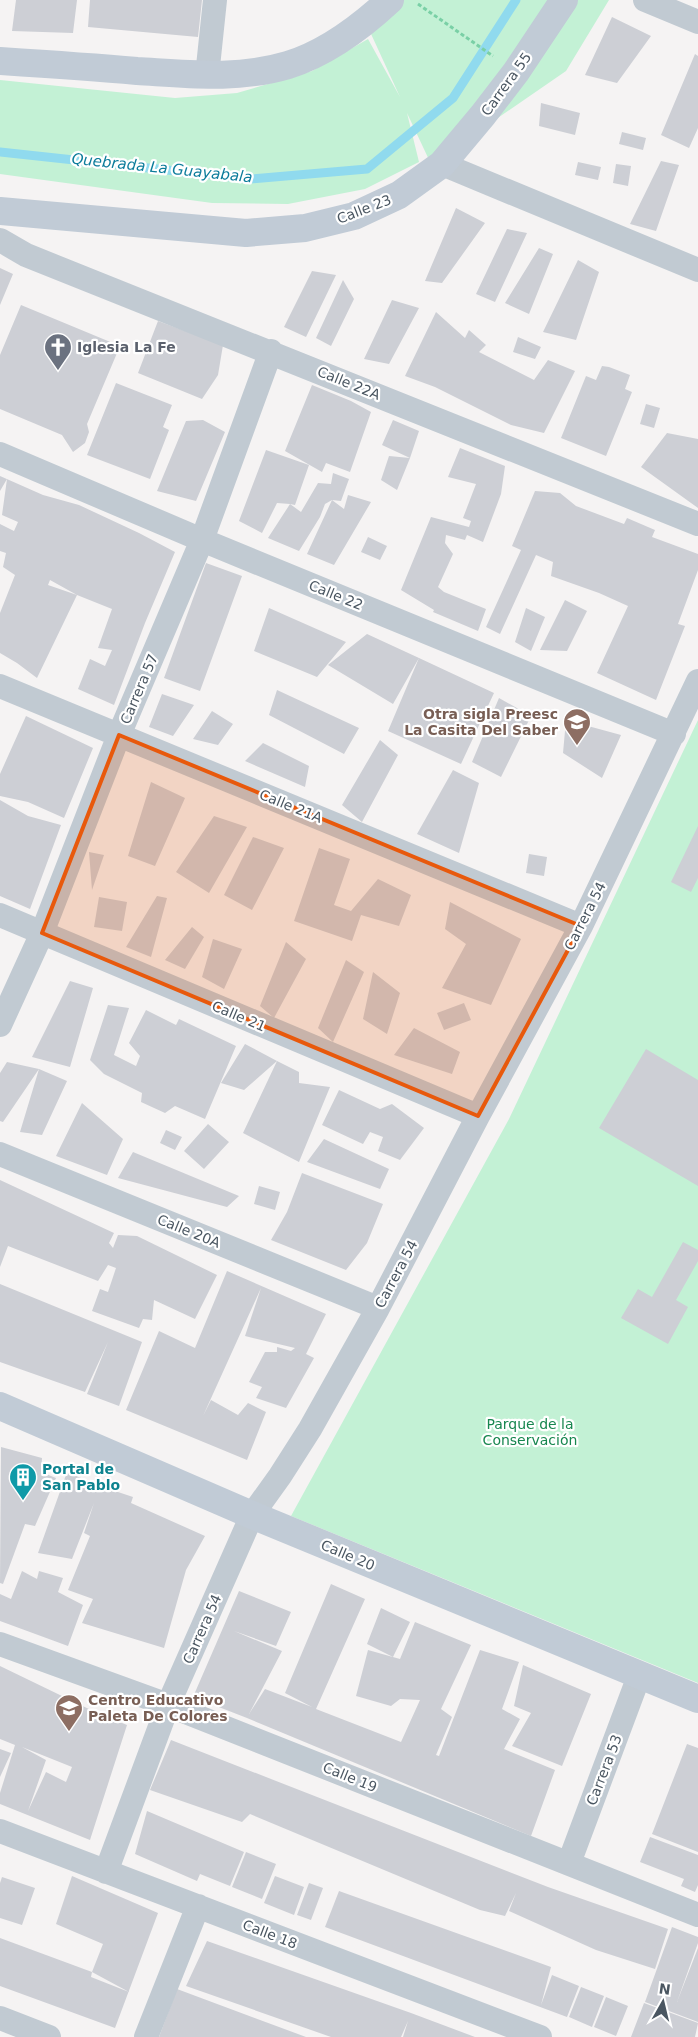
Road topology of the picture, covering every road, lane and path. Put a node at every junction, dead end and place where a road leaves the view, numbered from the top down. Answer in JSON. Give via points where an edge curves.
{"nodes":[{"id":1,"x":215,"y":0,"type":"edge"},
{"id":2,"x":390,"y":0,"type":"edge"},
{"id":3,"x":413,"y":0,"type":"edge"},
{"id":4,"x":564,"y":0,"type":"edge"},
{"id":5,"x":645,"y":0,"type":"edge"},
{"id":6,"x":698,"y":22,"type":"edge"},
{"id":7,"x":494,"y":57,"type":"dead end"},
{"id":8,"x":0,"y":61,"type":"edge"},
{"id":9,"x":207,"y":76,"type":"junction"},
{"id":10,"x":442,"y":164,"type":"junction"},
{"id":11,"x":0,"y":211,"type":"edge"},
{"id":12,"x":0,"y":240,"type":"edge"},
{"id":13,"x":698,"y":270,"type":"edge"},
{"id":14,"x":271,"y":351,"type":"junction"},
{"id":15,"x":0,"y":454,"type":"edge"},
{"id":16,"x":698,"y":524,"type":"edge"},
{"id":17,"x":202,"y":540,"type":"junction"},
{"id":18,"x":698,"y":681,"type":"edge"},
{"id":19,"x":0,"y":686,"type":"edge"},
{"id":20,"x":674,"y":734,"type":"junction"},
{"id":21,"x":119,"y":735,"type":"junction"},
{"id":22,"x":0,"y":915,"type":"edge"},
{"id":23,"x":581,"y":926,"type":"junction"},
{"id":24,"x":42,"y":932,"type":"junction"},
{"id":25,"x":0,"y":1025,"type":"edge"},
{"id":26,"x":478,"y":1116,"type":"junction"},
{"id":27,"x":0,"y":1154,"type":"edge"},
{"id":28,"x":378,"y":1308,"type":"junction"},
{"id":29,"x":0,"y":1406,"type":"edge"},
{"id":30,"x":252,"y":1515,"type":"junction"},
{"id":31,"x":0,"y":1644,"type":"edge"},
{"id":32,"x":639,"y":1676,"type":"junction"},
{"id":33,"x":698,"y":1699,"type":"edge"},
{"id":34,"x":168,"y":1705,"type":"junction"},
{"id":35,"x":0,"y":1831,"type":"edge"},
{"id":36,"x":569,"y":1863,"type":"junction"},
{"id":37,"x":106,"y":1872,"type":"junction"},
{"id":38,"x":198,"y":1906,"type":"junction"},
{"id":39,"x":698,"y":1915,"type":"edge"},
{"id":40,"x":0,"y":2018,"type":"edge"},
{"id":41,"x":49,"y":2037,"type":"edge"},
{"id":42,"x":146,"y":2037,"type":"edge"},
{"id":43,"x":540,"y":2037,"type":"edge"}],
"edges":[{"from":1,"to":9,"type":"street"},
{"from":2,"to":9,"type":"street","via":[[366,22],[327,48],[288,65],[246,74]]},
{"from":3,"to":7,"type":"path"},
{"from":4,"to":10,"type":"street","name":"Carrera 55","via":[[516,72]]},
{"from":5,"to":6,"type":"street"},
{"from":8,"to":9,"type":"street"},
{"from":10,"to":11,"type":"street","name":"Calle 23","via":[[400,195],[354,216],[305,228],[246,233]]},
{"from":10,"to":13,"type":"street"},
{"from":12,"to":14,"type":"street","name":"Calle 22A","via":[[26,254]]},
{"from":14,"to":16,"type":"street","name":"Calle 22A"},
{"from":14,"to":17,"type":"street","name":"Carrera 57"},
{"from":15,"to":17,"type":"street","name":"Calle 22"},
{"from":17,"to":20,"type":"street","name":"Calle 22"},
{"from":17,"to":21,"type":"street","name":"Carrera 57"},
{"from":18,"to":20,"type":"street","name":"Carrera 54"},
{"from":19,"to":21,"type":"street","name":"Calle 21A"},
{"from":20,"to":23,"type":"street","name":"Carrera 54"},
{"from":21,"to":23,"type":"street","name":"Calle 21A"},
{"from":21,"to":24,"type":"street","name":"Carrera 57"},
{"from":22,"to":24,"type":"street","name":"Calle 21"},
{"from":23,"to":26,"type":"street","name":"Carrera 54"},
{"from":24,"to":25,"type":"street","name":"Carrera 57"},
{"from":24,"to":26,"type":"street","name":"Calle 21"},
{"from":26,"to":28,"type":"street","name":"Carrera 54"},
{"from":27,"to":28,"type":"street","name":"Calle 20A"},
{"from":28,"to":30,"type":"street","name":"Carrera 54","via":[[310,1430]]},
{"from":29,"to":30,"type":"street","name":"Calle 20"},
{"from":30,"to":32,"type":"street","name":"Calle 20"},
{"from":30,"to":34,"type":"street","name":"Carrera 54"},
{"from":31,"to":34,"type":"street","name":"Calle 19"},
{"from":32,"to":33,"type":"street","name":"Calle 20"},
{"from":32,"to":36,"type":"street","name":"Carrera 53"},
{"from":34,"to":36,"type":"street","name":"Calle 19"},
{"from":34,"to":37,"type":"street","name":"Carrera 54"},
{"from":35,"to":37,"type":"street","name":"Calle 18"},
{"from":36,"to":39,"type":"street","name":"Calle 19"},
{"from":37,"to":38,"type":"street","name":"Calle 18"},
{"from":38,"to":42,"type":"street"},
{"from":38,"to":43,"type":"street","name":"Calle 18"},
{"from":40,"to":41,"type":"street"}]}
